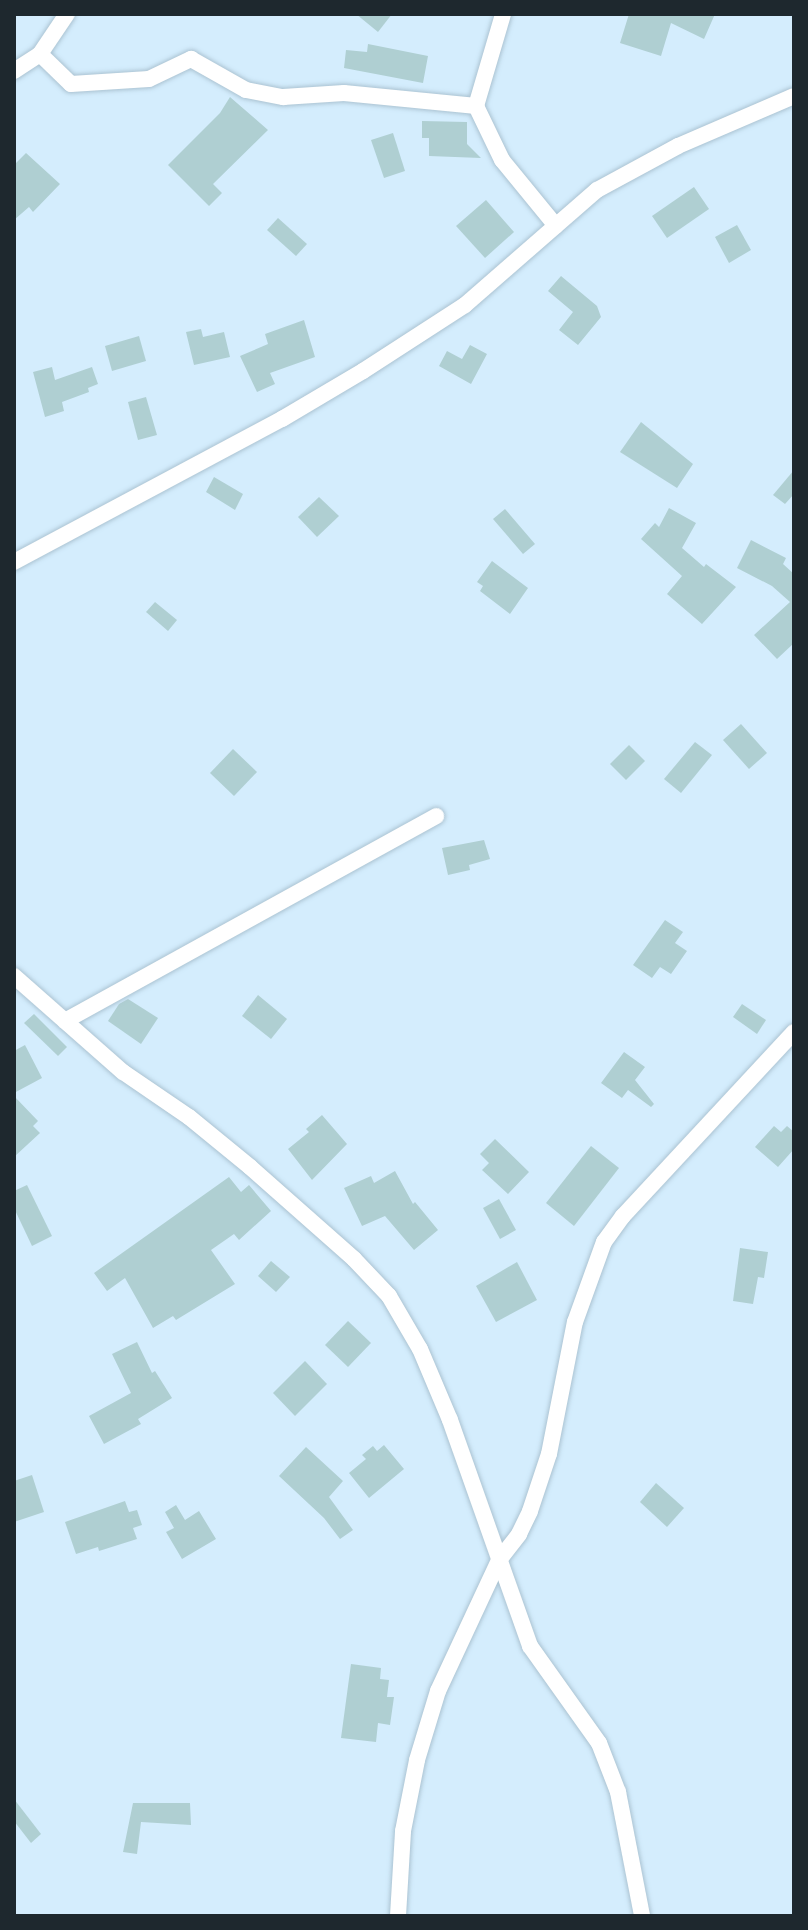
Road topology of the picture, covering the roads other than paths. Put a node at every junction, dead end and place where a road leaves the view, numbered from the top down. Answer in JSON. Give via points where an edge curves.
{"nodes":[{"id":1,"x":67,"y":14,"type":"edge"},
{"id":2,"x":503,"y":14,"type":"edge"},
{"id":3,"x":40,"y":54,"type":"junction"},
{"id":4,"x":14,"y":71,"type":"edge"},
{"id":5,"x":794,"y":96,"type":"edge"},
{"id":6,"x":476,"y":106,"type":"junction"},
{"id":7,"x":556,"y":226,"type":"junction"},
{"id":8,"x":14,"y":562,"type":"edge"},
{"id":9,"x":436,"y":816,"type":"dead end"},
{"id":10,"x":14,"y":976,"type":"edge"},
{"id":11,"x":65,"y":1021,"type":"junction"},
{"id":12,"x":794,"y":1032,"type":"edge"},
{"id":13,"x":499,"y":1560,"type":"junction"},
{"id":14,"x":398,"y":1916,"type":"edge"},
{"id":15,"x":642,"y":1916,"type":"edge"}],
"edges":[{"from":1,"to":3,"type":"street"},
{"from":2,"to":6,"type":"street"},
{"from":3,"to":4,"type":"street"},
{"from":3,"to":6,"type":"street","via":[[71,84],[149,79],[191,59],[246,90],[283,97],[344,93]]},
{"from":5,"to":7,"type":"street","via":[[678,146],[597,190]]},
{"from":6,"to":7,"type":"street","via":[[502,160]]},
{"from":7,"to":8,"type":"street","via":[[465,305],[363,371]]},
{"from":9,"to":11,"type":"street"},
{"from":10,"to":11,"type":"street"},
{"from":11,"to":13,"type":"street","via":[[123,1072],[250,1167],[389,1296],[420,1349],[450,1420]]},
{"from":12,"to":13,"type":"street","via":[[604,1242],[575,1322],[549,1454],[530,1511]]},
{"from":13,"to":14,"type":"street","via":[[438,1691],[417,1760],[403,1831]]},
{"from":13,"to":15,"type":"street","via":[[530,1646],[599,1743],[618,1792]]}]}
